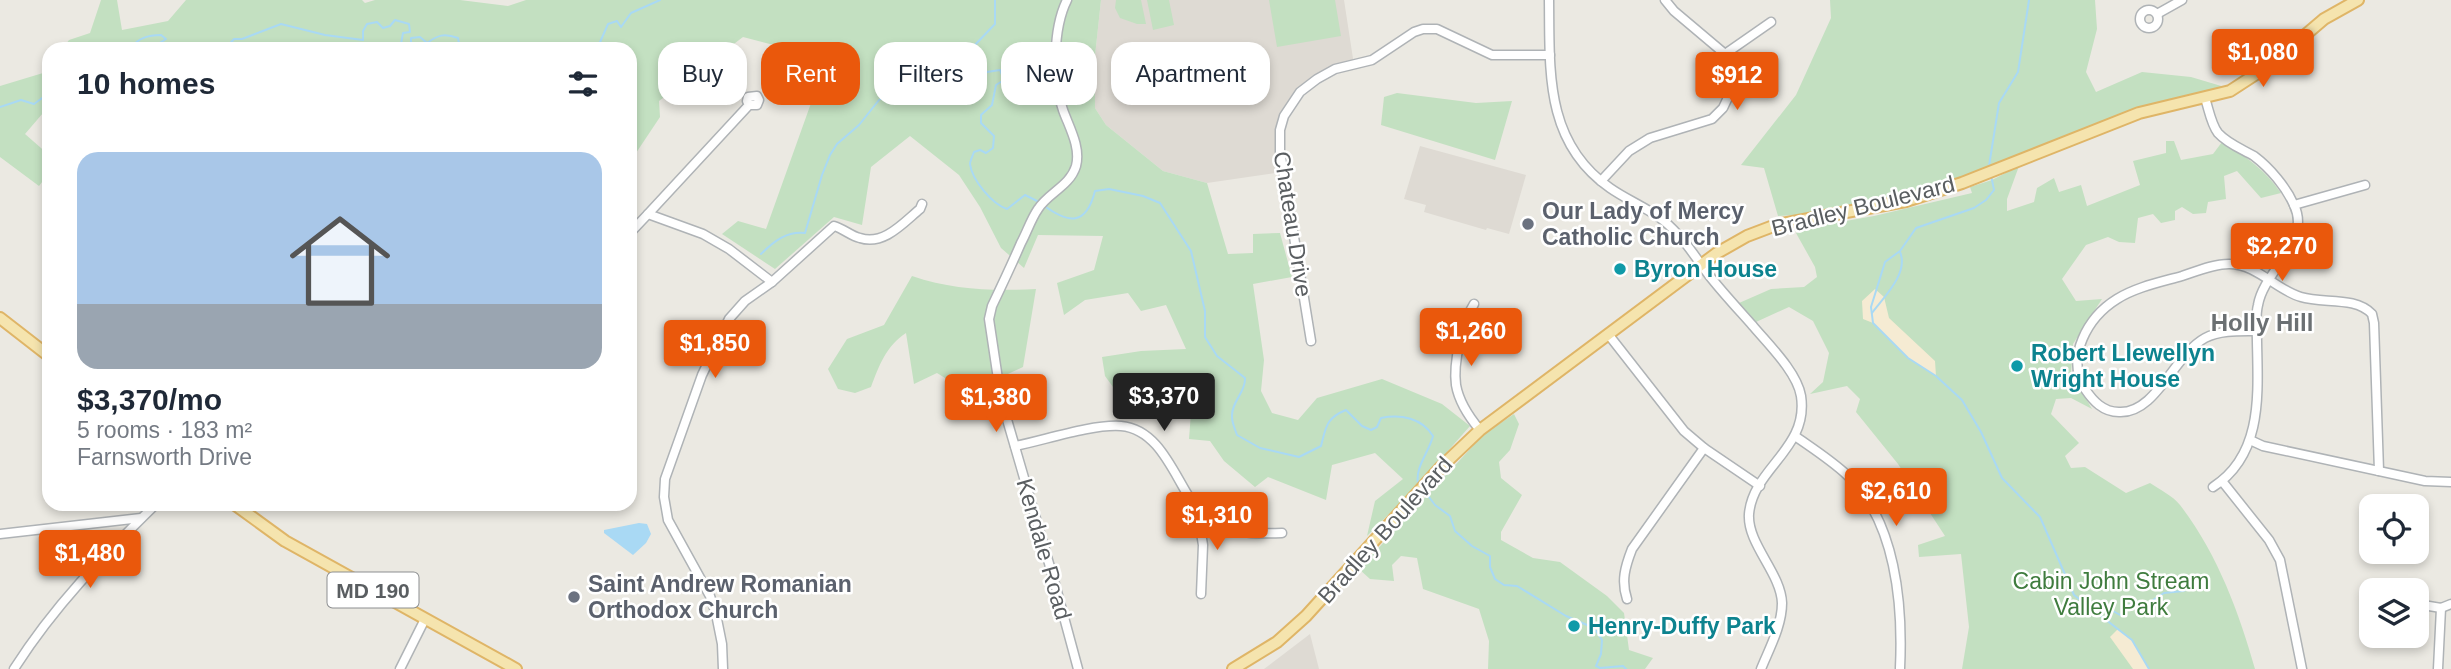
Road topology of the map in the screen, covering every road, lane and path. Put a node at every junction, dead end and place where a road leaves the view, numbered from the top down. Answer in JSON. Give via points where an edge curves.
{"nodes":[{"id":1,"x":1068,"y":0,"type":"edge"},
{"id":2,"x":1549,"y":0,"type":"edge"},
{"id":3,"x":1665,"y":0,"type":"edge"},
{"id":4,"x":2182,"y":0,"type":"edge"},
{"id":5,"x":2358,"y":0,"type":"edge"},
{"id":6,"x":2157,"y":14,"type":"dead end"},
{"id":7,"x":1771,"y":22,"type":"dead end"},
{"id":8,"x":1725,"y":54,"type":"junction"},
{"id":9,"x":1550,"y":55,"type":"junction"},
{"id":10,"x":2205,"y":98,"type":"junction"},
{"id":11,"x":749,"y":105,"type":"dead end"},
{"id":12,"x":1601,"y":181,"type":"junction"},
{"id":13,"x":2365,"y":185,"type":"dead end"},
{"id":14,"x":922,"y":204,"type":"dead end"},
{"id":15,"x":2294,"y":205,"type":"junction"},
{"id":16,"x":648,"y":214,"type":"junction"},
{"id":17,"x":637,"y":226,"type":"edge"},
{"id":18,"x":1701,"y":263,"type":"junction"},
{"id":19,"x":2267,"y":279,"type":"junction"},
{"id":20,"x":772,"y":282,"type":"junction"},
{"id":21,"x":1474,"y":304,"type":"dead end"},
{"id":22,"x":0,"y":318,"type":"edge"},
{"id":23,"x":2257,"y":331,"type":"junction"},
{"id":24,"x":1608,"y":334,"type":"junction"},
{"id":25,"x":1311,"y":341,"type":"dead end"},
{"id":26,"x":42,"y":349,"type":"edge"},
{"id":27,"x":1480,"y":430,"type":"junction"},
{"id":28,"x":1795,"y":436,"type":"junction"},
{"id":29,"x":2250,"y":440,"type":"junction"},
{"id":30,"x":1015,"y":446,"type":"junction"},
{"id":31,"x":1704,"y":448,"type":"junction"},
{"id":32,"x":2379,"y":471,"type":"junction"},
{"id":33,"x":2222,"y":481,"type":"junction"},
{"id":34,"x":2451,"y":482,"type":"edge"},
{"id":35,"x":1760,"y":485,"type":"junction"},
{"id":36,"x":2213,"y":487,"type":"dead end"},
{"id":37,"x":148,"y":511,"type":"edge"},
{"id":38,"x":244,"y":511,"type":"edge"},
{"id":39,"x":1198,"y":514,"type":"junction"},
{"id":40,"x":141,"y":518,"type":"junction"},
{"id":41,"x":1282,"y":533,"type":"dead end"},
{"id":42,"x":0,"y":534,"type":"edge"},
{"id":43,"x":1201,"y":594,"type":"dead end"},
{"id":44,"x":1627,"y":599,"type":"dead end"},
{"id":45,"x":2451,"y":604,"type":"edge"},
{"id":46,"x":2429,"y":606,"type":"edge"},
{"id":47,"x":2441,"y":608,"type":"junction"},
{"id":48,"x":425,"y":619,"type":"junction"},
{"id":49,"x":1900,"y":668,"type":"edge"},
{"id":50,"x":14,"y":669,"type":"edge"},
{"id":51,"x":400,"y":669,"type":"edge"},
{"id":52,"x":516,"y":669,"type":"edge"},
{"id":53,"x":723,"y":669,"type":"edge"},
{"id":54,"x":1077,"y":669,"type":"edge"},
{"id":55,"x":1233,"y":669,"type":"edge"},
{"id":56,"x":1761,"y":669,"type":"edge"},
{"id":57,"x":2302,"y":669,"type":"edge"},
{"id":58,"x":2438,"y":669,"type":"edge"}],
"edges":[{"from":1,"to":30,"type":"street","name":"Kendale Road","via":[[1060,17],[1056,62],[1062,107],[1077,156],[1074,172],[1041,205],[989,319],[1001,398]]},
{"from":2,"to":9,"type":"street"},
{"from":3,"to":8,"type":"street"},
{"from":4,"to":6,"type":"street"},
{"from":5,"to":10,"type":"main road","name":"Bradley Boulevard","via":[[2324,19],[2230,92]]},
{"from":7,"to":8,"type":"street"},
{"from":8,"to":12,"type":"street","via":[[1732,81],[1723,108],[1712,119],[1650,138],[1629,151]]},
{"from":9,"to":12,"type":"street","via":[[1551,90],[1562,128],[1576,153]]},
{"from":9,"to":25,"type":"street","name":"Chateau Drive","via":[[1492,55],[1437,29],[1423,29],[1372,60],[1335,69],[1300,92],[1284,116],[1280,151]]},
{"from":10,"to":15,"type":"street","via":[[2218,132],[2264,165]]},
{"from":10,"to":18,"type":"main road","name":"Bradley Boulevard","via":[[2139,113],[1962,183],[1893,204],[1776,225]]},
{"from":11,"to":16,"type":"street"},
{"from":12,"to":18,"type":"street","via":[[1664,222]]},
{"from":13,"to":15,"type":"street"},
{"from":14,"to":20,"type":"street","via":[[878,239],[861,239],[834,226]]},
{"from":15,"to":19,"type":"street","via":[[2299,225],[2296,239]]},
{"from":16,"to":17,"type":"street"},
{"from":16,"to":20,"type":"street","via":[[729,248]]},
{"from":18,"to":24,"type":"main road","name":"Bradley Boulevard"},
{"from":18,"to":28,"type":"street","via":[[1797,382],[1801,410]]},
{"from":19,"to":23,"type":"street","via":[[2257,307]]},
{"from":19,"to":23,"type":"street","via":[[2241,265],[2228,264],[2119,297],[2103,309],[2082,339],[2076,369],[2100,406],[2114,412],[2134,410],[2149,400],[2189,351],[2207,337]]},
{"from":19,"to":32,"type":"street","via":[[2300,297],[2359,304],[2372,314]]},
{"from":20,"to":53,"type":"street","via":[[729,319],[702,375],[665,479],[668,520],[716,614]]},
{"from":21,"to":27,"type":"street","via":[[1466,317],[1456,385]]},
{"from":22,"to":26,"type":"main road"},
{"from":23,"to":29,"type":"street","via":[[2258,406]]},
{"from":24,"to":27,"type":"main road","name":"Bradley Boulevard"},
{"from":24,"to":31,"type":"street","via":[[1672,418]]},
{"from":27,"to":55,"type":"main road","name":"Bradley Boulevard","via":[[1306,616],[1278,642]]},
{"from":28,"to":35,"type":"street"},
{"from":28,"to":49,"type":"street","via":[[1848,476],[1877,517],[1898,591]]},
{"from":29,"to":32,"type":"street"},
{"from":29,"to":33,"type":"street"},
{"from":30,"to":39,"type":"street","via":[[1105,427],[1139,430],[1159,448]]},
{"from":30,"to":54,"type":"street","name":"Kendale Road"},
{"from":31,"to":35,"type":"street"},
{"from":31,"to":44,"type":"street","via":[[1632,549],[1623,585]]},
{"from":32,"to":34,"type":"street"},
{"from":33,"to":36,"type":"street"},
{"from":33,"to":57,"type":"street","via":[[2280,559]]},
{"from":35,"to":56,"type":"street","via":[[1749,522],[1782,605]]},
{"from":37,"to":40,"type":"street"},
{"from":38,"to":48,"type":"main road","number":"MD 190","via":[[285,541]]},
{"from":39,"to":41,"type":"street","via":[[1234,532]]},
{"from":39,"to":43,"type":"street","via":[[1203,545]]},
{"from":40,"to":42,"type":"street"},
{"from":40,"to":50,"type":"street","via":[[60,604]]},
{"from":45,"to":47,"type":"street"},
{"from":46,"to":47,"type":"street"},
{"from":47,"to":58,"type":"street"},
{"from":48,"to":51,"type":"street"},
{"from":48,"to":52,"type":"main road","number":"MD 190"}]}
